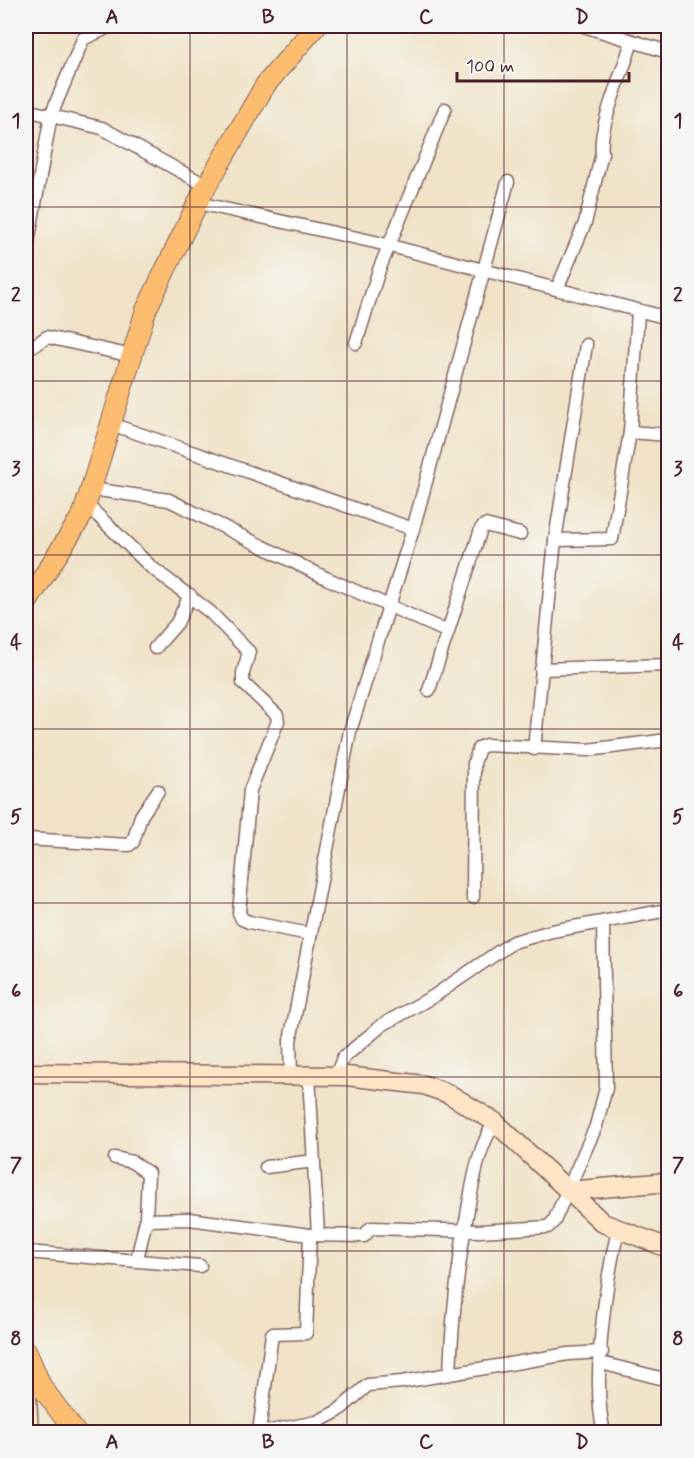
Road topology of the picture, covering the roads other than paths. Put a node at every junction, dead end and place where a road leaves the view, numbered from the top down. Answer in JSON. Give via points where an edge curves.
{"nodes":[{"id":1,"x":111,"y":26,"type":"edge"},
{"id":2,"x":316,"y":26,"type":"edge"},
{"id":3,"x":584,"y":26,"type":"edge"},
{"id":4,"x":632,"y":41,"type":"junction"},
{"id":5,"x":669,"y":52,"type":"edge"},
{"id":6,"x":26,"y":110,"type":"edge"},
{"id":7,"x":445,"y":110,"type":"dead end"},
{"id":8,"x":51,"y":115,"type":"junction"},
{"id":9,"x":508,"y":182,"type":"dead end"},
{"id":10,"x":31,"y":192,"type":"edge"},
{"id":11,"x":203,"y":195,"type":"junction"},
{"id":12,"x":390,"y":246,"type":"junction"},
{"id":13,"x":26,"y":254,"type":"edge"},
{"id":14,"x":484,"y":270,"type":"junction"},
{"id":15,"x":557,"y":289,"type":"junction"},
{"id":16,"x":638,"y":312,"type":"junction"},
{"id":17,"x":669,"y":318,"type":"edge"},
{"id":18,"x":356,"y":343,"type":"dead end"},
{"id":19,"x":26,"y":345,"type":"edge"},
{"id":20,"x":586,"y":345,"type":"dead end"},
{"id":21,"x":132,"y":356,"type":"junction"},
{"id":22,"x":111,"y":424,"type":"junction"},
{"id":23,"x":630,"y":432,"type":"junction"},
{"id":24,"x":669,"y":435,"type":"edge"},
{"id":25,"x":88,"y":496,"type":"junction"},
{"id":26,"x":413,"y":529,"type":"junction"},
{"id":27,"x":520,"y":534,"type":"dead end"},
{"id":28,"x":555,"y":540,"type":"junction"},
{"id":29,"x":189,"y":595,"type":"junction"},
{"id":30,"x":26,"y":604,"type":"edge"},
{"id":31,"x":390,"y":606,"type":"junction"},
{"id":32,"x":448,"y":632,"type":"junction"},
{"id":33,"x":155,"y":648,"type":"dead end"},
{"id":34,"x":669,"y":665,"type":"edge"},
{"id":35,"x":541,"y":669,"type":"junction"},
{"id":36,"x":429,"y":690,"type":"dead end"},
{"id":37,"x":669,"y":740,"type":"edge"},
{"id":38,"x":534,"y":749,"type":"junction"},
{"id":39,"x":158,"y":791,"type":"dead end"},
{"id":40,"x":26,"y":839,"type":"edge"},
{"id":41,"x":473,"y":897,"type":"dead end"},
{"id":42,"x":669,"y":910,"type":"edge"},
{"id":43,"x":603,"y":922,"type":"junction"},
{"id":44,"x":309,"y":934,"type":"junction"},
{"id":45,"x":26,"y":1073,"type":"edge"},
{"id":46,"x":291,"y":1075,"type":"junction"},
{"id":47,"x":309,"y":1076,"type":"junction"},
{"id":48,"x":336,"y":1076,"type":"junction"},
{"id":49,"x":495,"y":1122,"type":"junction"},
{"id":50,"x":115,"y":1158,"type":"dead end"},
{"id":51,"x":314,"y":1161,"type":"junction"},
{"id":52,"x":266,"y":1167,"type":"dead end"},
{"id":53,"x":669,"y":1182,"type":"edge"},
{"id":54,"x":568,"y":1191,"type":"junction"},
{"id":55,"x":146,"y":1220,"type":"junction"},
{"id":56,"x":464,"y":1230,"type":"junction"},
{"id":57,"x":618,"y":1230,"type":"junction"},
{"id":58,"x":314,"y":1235,"type":"junction"},
{"id":59,"x":669,"y":1248,"type":"edge"},
{"id":60,"x":26,"y":1252,"type":"edge"},
{"id":61,"x":137,"y":1259,"type":"junction"},
{"id":62,"x":200,"y":1266,"type":"dead end"},
{"id":63,"x":26,"y":1350,"type":"edge"},
{"id":64,"x":601,"y":1358,"type":"junction"},
{"id":65,"x":450,"y":1373,"type":"junction"},
{"id":66,"x":26,"y":1380,"type":"edge"},
{"id":67,"x":669,"y":1380,"type":"edge"},
{"id":68,"x":316,"y":1427,"type":"edge"},
{"id":69,"x":29,"y":1432,"type":"edge"},
{"id":70,"x":75,"y":1432,"type":"edge"},
{"id":71,"x":259,"y":1432,"type":"edge"},
{"id":72,"x":265,"y":1432,"type":"edge"},
{"id":73,"x":604,"y":1432,"type":"edge"}],
"edges":[{"from":1,"to":8,"type":"street","via":[[83,39]]},
{"from":2,"to":11,"type":"main road","via":[[266,84]]},
{"from":3,"to":4,"type":"street"},
{"from":4,"to":5,"type":"street"},
{"from":4,"to":15,"type":"street","via":[[605,124],[585,223]]},
{"from":6,"to":8,"type":"street"},
{"from":7,"to":12,"type":"street"},
{"from":8,"to":10,"type":"street"},
{"from":8,"to":11,"type":"street","via":[[102,128]]},
{"from":9,"to":14,"type":"street"},
{"from":10,"to":13,"type":"street"},
{"from":11,"to":12,"type":"street"},
{"from":11,"to":21,"type":"main road","via":[[146,310]]},
{"from":12,"to":14,"type":"street"},
{"from":12,"to":18,"type":"street"},
{"from":14,"to":15,"type":"street"},
{"from":14,"to":26,"type":"street"},
{"from":15,"to":16,"type":"street"},
{"from":16,"to":17,"type":"street"},
{"from":16,"to":23,"type":"street"},
{"from":19,"to":21,"type":"street","via":[[35,345],[47,337]]},
{"from":20,"to":28,"type":"street"},
{"from":21,"to":22,"type":"main road"},
{"from":22,"to":25,"type":"main road"},
{"from":22,"to":26,"type":"street"},
{"from":23,"to":24,"type":"street"},
{"from":23,"to":28,"type":"street","via":[[612,539]]},
{"from":25,"to":29,"type":"street","via":[[151,567]]},
{"from":25,"to":30,"type":"main road","via":[[83,514]]},
{"from":25,"to":31,"type":"street","via":[[169,501]]},
{"from":26,"to":31,"type":"street"},
{"from":27,"to":32,"type":"street","via":[[485,525],[481,529]]},
{"from":28,"to":35,"type":"street"},
{"from":29,"to":33,"type":"street","via":[[177,622]]},
{"from":29,"to":44,"type":"street","via":[[249,652],[243,683],[277,715],[278,721],[250,790],[239,913],[249,922]]},
{"from":31,"to":32,"type":"street"},
{"from":31,"to":44,"type":"street","via":[[350,731]]},
{"from":32,"to":36,"type":"street"},
{"from":34,"to":35,"type":"street"},
{"from":35,"to":38,"type":"street"},
{"from":37,"to":38,"type":"street","via":[[588,750]]},
{"from":38,"to":41,"type":"street","via":[[486,745],[475,755]]},
{"from":39,"to":40,"type":"street","via":[[141,816],[129,845]]},
{"from":42,"to":43,"type":"street"},
{"from":43,"to":48,"type":"street","via":[[513,942],[434,996],[382,1025],[344,1058]]},
{"from":43,"to":54,"type":"street","via":[[606,1088],[596,1126]]},
{"from":44,"to":46,"type":"street","via":[[290,1041]]},
{"from":45,"to":46,"type":"main road"},
{"from":46,"to":47,"type":"main road"},
{"from":47,"to":48,"type":"main road"},
{"from":47,"to":51,"type":"street"},
{"from":48,"to":49,"type":"main road","via":[[424,1085],[449,1094]]},
{"from":49,"to":54,"type":"main road"},
{"from":49,"to":56,"type":"street","via":[[483,1145]]},
{"from":50,"to":55,"type":"street","via":[[132,1162],[148,1173]]},
{"from":51,"to":52,"type":"street"},
{"from":51,"to":58,"type":"street"},
{"from":53,"to":54,"type":"main road"},
{"from":54,"to":56,"type":"street","via":[[548,1227]]},
{"from":54,"to":57,"type":"main road","via":[[603,1223]]},
{"from":55,"to":58,"type":"street","via":[[189,1219]]},
{"from":55,"to":61,"type":"street"},
{"from":56,"to":58,"type":"street","via":[[371,1228],[364,1236]]},
{"from":56,"to":65,"type":"street","via":[[454,1296]]},
{"from":57,"to":59,"type":"main road"},
{"from":57,"to":64,"type":"street","via":[[608,1273]]},
{"from":58,"to":71,"type":"street","via":[[306,1333],[272,1334]]},
{"from":60,"to":61,"type":"street"},
{"from":61,"to":62,"type":"street"},
{"from":63,"to":70,"type":"main road","via":[[41,1386]]},
{"from":64,"to":65,"type":"street","via":[[568,1354]]},
{"from":64,"to":67,"type":"street"},
{"from":64,"to":73,"type":"street","via":[[600,1418]]},
{"from":65,"to":68,"type":"street","via":[[368,1384]]},
{"from":66,"to":69,"type":"main road"},
{"from":68,"to":72,"type":"street"}]}
